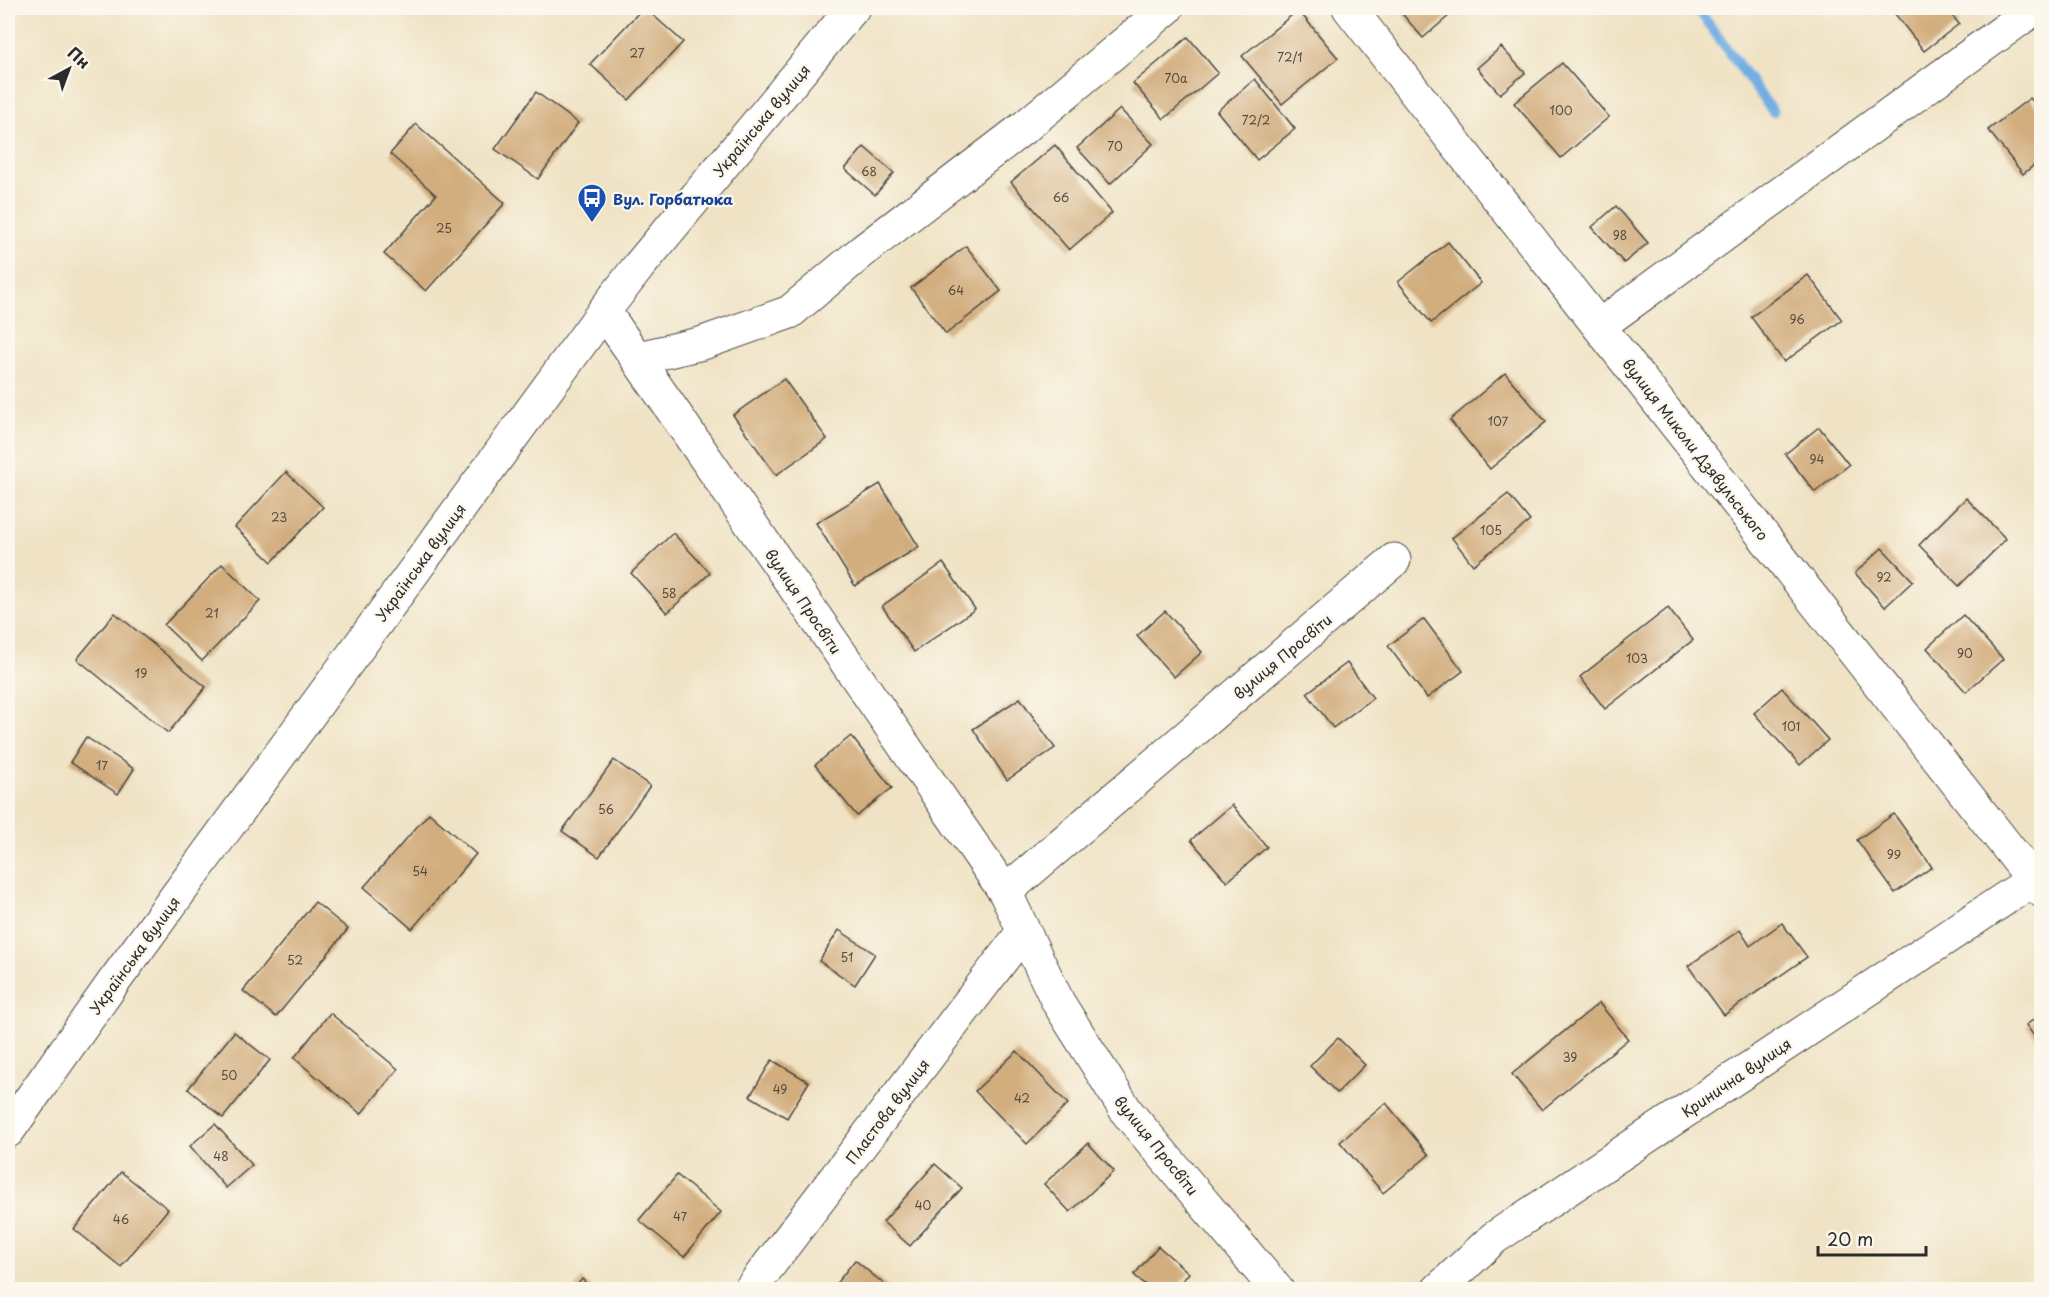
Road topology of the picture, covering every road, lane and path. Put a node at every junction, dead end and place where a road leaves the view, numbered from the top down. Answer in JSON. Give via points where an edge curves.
{"nodes":[{"id":1,"x":853,"y":8,"type":"edge"},
{"id":2,"x":1167,"y":8,"type":"edge"},
{"id":3,"x":1349,"y":8,"type":"edge"},
{"id":4,"x":2034,"y":14,"type":"edge"},
{"id":5,"x":604,"y":311,"type":"junction"},
{"id":6,"x":1599,"y":327,"type":"junction"},
{"id":7,"x":638,"y":358,"type":"junction"},
{"id":8,"x":1394,"y":560,"type":"dead end"},
{"id":9,"x":2039,"y":882,"type":"edge"},
{"id":10,"x":1005,"y":892,"type":"junction"},
{"id":11,"x":1023,"y":932,"type":"junction"},
{"id":12,"x":8,"y":1131,"type":"edge"},
{"id":13,"x":750,"y":1290,"type":"edge"},
{"id":14,"x":1277,"y":1290,"type":"edge"},
{"id":15,"x":1438,"y":1290,"type":"edge"}],
"edges":[{"from":1,"to":5,"type":"street","name":"Українська вулиця"},
{"from":2,"to":7,"type":"street","via":[[1026,126],[790,312],[703,343]]},
{"from":3,"to":6,"type":"street","name":"вулиця Миколи Дзявульського"},
{"from":4,"to":6,"type":"street"},
{"from":5,"to":7,"type":"street","name":"вулиця Просвіти"},
{"from":5,"to":12,"type":"street","name":"Українська вулиця"},
{"from":6,"to":9,"type":"street","name":"вулиця Миколи Дзявульського"},
{"from":7,"to":10,"type":"street","name":"вулиця Просвіти"},
{"from":8,"to":10,"type":"street","name":"вулиця Просвіти"},
{"from":9,"to":15,"type":"street","name":"Кринична вулиця","via":[[1494,1238]]},
{"from":10,"to":11,"type":"street","name":"вулиця Просвіти"},
{"from":11,"to":13,"type":"street","name":"Пластова вулиця"},
{"from":11,"to":14,"type":"street","name":"вулиця Просвіти","via":[[1058,1002],[1126,1112]]}]}
